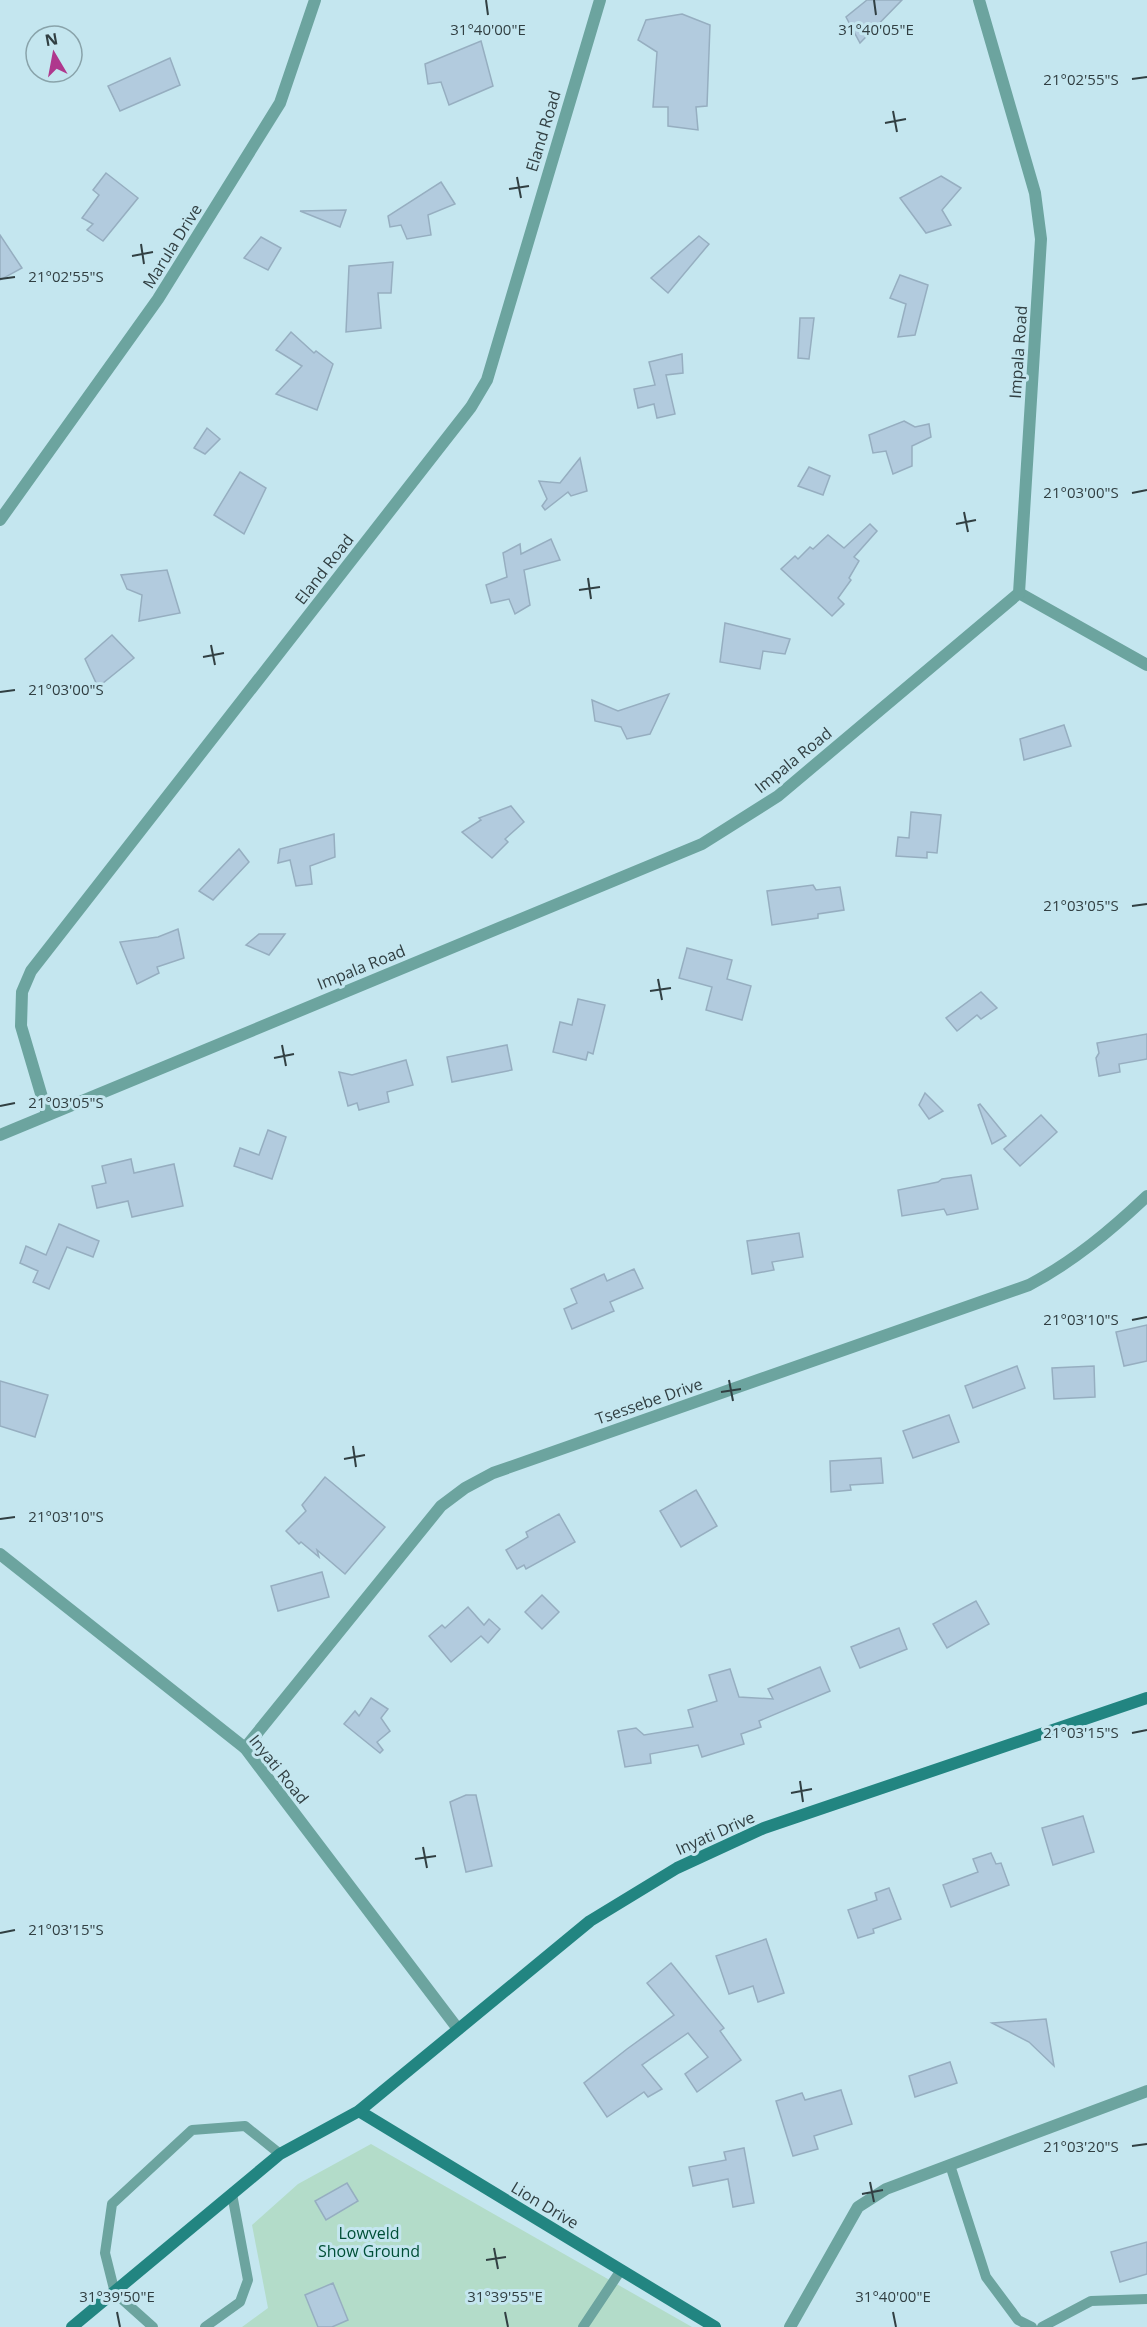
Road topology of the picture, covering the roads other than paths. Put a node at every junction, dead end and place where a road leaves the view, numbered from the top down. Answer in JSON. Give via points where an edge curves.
{"nodes":[{"id":1,"x":315,"y":0,"type":"edge"},
{"id":2,"x":600,"y":0,"type":"edge"},
{"id":3,"x":979,"y":0,"type":"edge"},
{"id":4,"x":0,"y":520,"type":"edge"},
{"id":5,"x":1019,"y":592,"type":"junction"},
{"id":6,"x":1147,"y":665,"type":"edge"},
{"id":7,"x":47,"y":1114,"type":"junction"},
{"id":8,"x":0,"y":1135,"type":"edge"},
{"id":9,"x":1147,"y":1196,"type":"edge"},
{"id":10,"x":0,"y":1554,"type":"edge"},
{"id":11,"x":1147,"y":1698,"type":"edge"},
{"id":12,"x":245,"y":1748,"type":"junction"},
{"id":13,"x":458,"y":2029,"type":"junction"},
{"id":14,"x":1147,"y":2091,"type":"edge"},
{"id":15,"x":358,"y":2111,"type":"junction"},
{"id":16,"x":280,"y":2154,"type":"junction"},
{"id":17,"x":950,"y":2165,"type":"junction"},
{"id":18,"x":232,"y":2194,"type":"junction"},
{"id":19,"x":621,"y":2270,"type":"junction"},
{"id":20,"x":115,"y":2293,"type":"junction"},
{"id":21,"x":1147,"y":2299,"type":"edge"},
{"id":22,"x":72,"y":2327,"type":"edge"},
{"id":23,"x":153,"y":2327,"type":"edge"},
{"id":24,"x":205,"y":2327,"type":"edge"},
{"id":25,"x":583,"y":2327,"type":"edge"},
{"id":26,"x":715,"y":2327,"type":"edge"},
{"id":27,"x":790,"y":2327,"type":"edge"},
{"id":28,"x":1032,"y":2327,"type":"edge"},
{"id":29,"x":1042,"y":2327,"type":"edge"}],
"edges":[{"from":1,"to":4,"type":"street","name":"Marula Drive","via":[[280,103],[158,299]]},
{"from":2,"to":7,"type":"street","name":"Eland Road","via":[[487,380],[471,407],[31,972],[22,992],[21,1026]]},
{"from":3,"to":5,"type":"street","name":"Impala Road","via":[[1035,193],[1041,239]]},
{"from":5,"to":6,"type":"street"},
{"from":5,"to":7,"type":"street","name":"Impala Road","via":[[778,796],[702,844]]},
{"from":7,"to":8,"type":"street","name":"Impala Road"},
{"from":9,"to":12,"type":"street","name":"Tsessebe Drive","via":[[1101,1238],[1029,1285],[493,1473],[465,1488],[441,1506]]},
{"from":10,"to":12,"type":"street","name":"Inyati Road"},
{"from":11,"to":13,"type":"street","name":"Inyati Drive","via":[[764,1828],[677,1868],[590,1921]]},
{"from":12,"to":13,"type":"street","name":"Inyati Road"},
{"from":13,"to":15,"type":"street","name":"Inyati Drive"},
{"from":14,"to":17,"type":"street"},
{"from":15,"to":16,"type":"street","name":"Inyati Drive"},
{"from":15,"to":19,"type":"street","name":"Lion Drive"},
{"from":16,"to":18,"type":"street","name":"Inyati Drive"},
{"from":16,"to":20,"type":"lane","via":[[245,2126],[192,2130],[112,2204],[105,2253]]},
{"from":17,"to":27,"type":"street","via":[[886,2189],[858,2207]]},
{"from":17,"to":28,"type":"lane","via":[[986,2277],[1018,2320]]},
{"from":18,"to":20,"type":"street","name":"Inyati Drive"},
{"from":18,"to":24,"type":"lane","via":[[248,2280],[240,2302]]},
{"from":19,"to":25,"type":"lane"},
{"from":19,"to":26,"type":"street","name":"Lion Drive"},
{"from":20,"to":22,"type":"street","name":"Inyati Drive"},
{"from":20,"to":23,"type":"lane"},
{"from":21,"to":29,"type":"lane","via":[[1091,2301]]}]}
